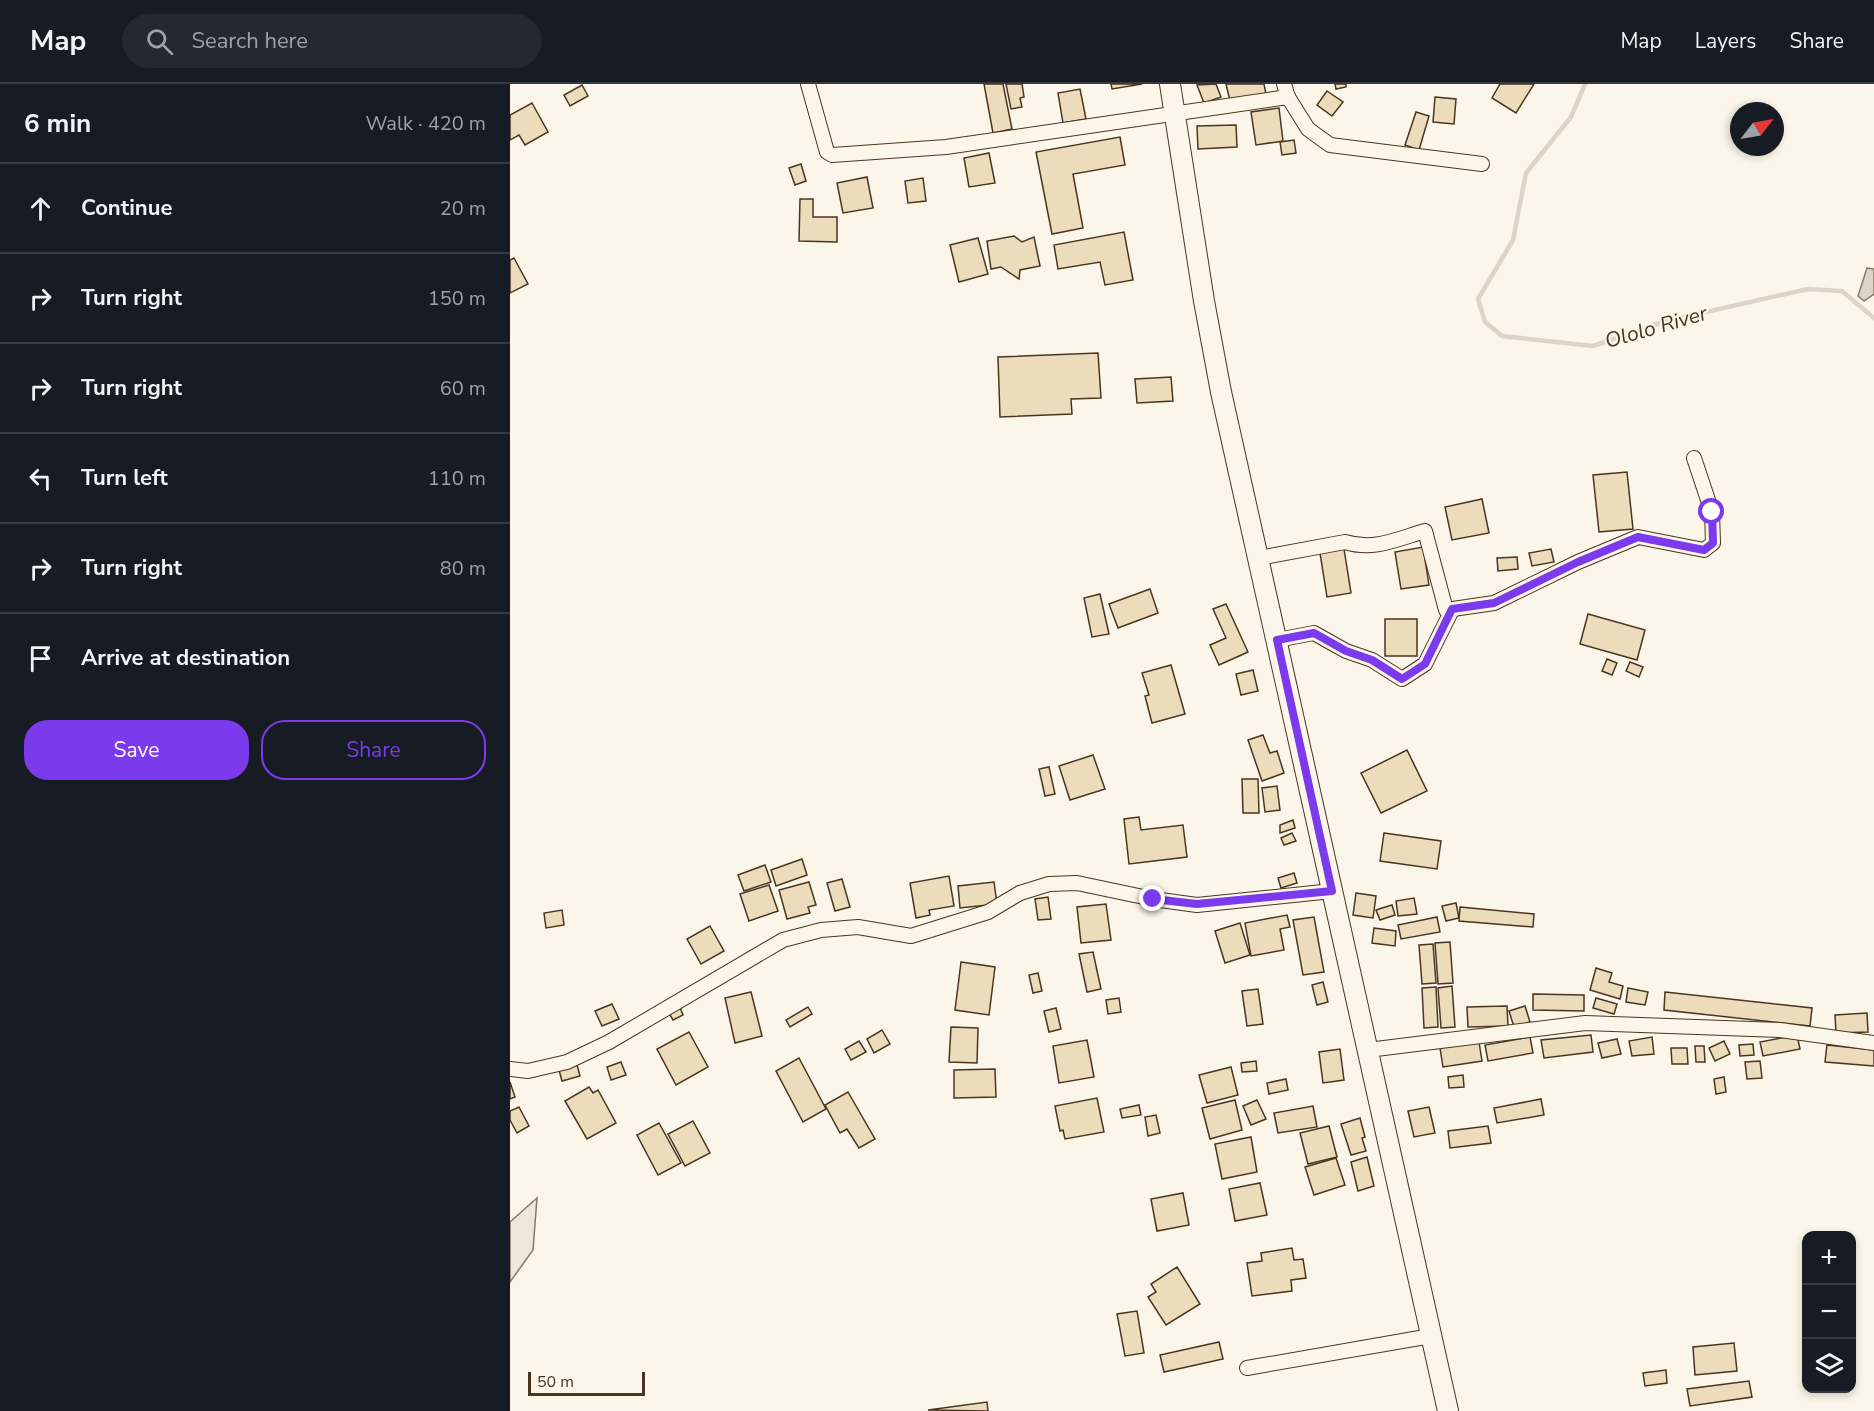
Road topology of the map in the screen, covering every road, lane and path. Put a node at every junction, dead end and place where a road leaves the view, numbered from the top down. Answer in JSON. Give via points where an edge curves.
{"nodes":[{"id":1,"x":808,"y":84,"type":"edge"},
{"id":2,"x":1170,"y":84,"type":"edge"},
{"id":3,"x":1286,"y":91,"type":"edge"},
{"id":4,"x":1175,"y":113,"type":"junction"},
{"id":5,"x":1482,"y":164,"type":"dead end"},
{"id":6,"x":1694,"y":458,"type":"dead end"},
{"id":7,"x":1259,"y":558,"type":"junction"},
{"id":8,"x":1452,"y":609,"type":"junction"},
{"id":9,"x":1277,"y":640,"type":"junction"},
{"id":10,"x":1332,"y":891,"type":"junction"},
{"id":11,"x":1874,"y":1043,"type":"edge"},
{"id":12,"x":1368,"y":1050,"type":"junction"},
{"id":13,"x":510,"y":1070,"type":"edge"},
{"id":14,"x":1431,"y":1336,"type":"junction"},
{"id":15,"x":1247,"y":1368,"type":"dead end"},
{"id":16,"x":1448,"y":1411,"type":"edge"}],
"edges":[{"from":1,"to":4,"type":"street","via":[[827,152],[832,155],[946,147]]},
{"from":2,"to":4,"type":"main road"},
{"from":3,"to":4,"type":"street"},
{"from":3,"to":5,"type":"street","via":[[1308,129],[1330,145]]},
{"from":4,"to":7,"type":"main road","via":[[1221,392]]},
{"from":6,"to":8,"type":"street","via":[[1712,512],[1713,543],[1704,550],[1638,537],[1494,603]]},
{"from":7,"to":8,"type":"street","via":[[1345,542],[1372,546],[1425,531],[1446,610]]},
{"from":7,"to":9,"type":"main road"},
{"from":8,"to":9,"type":"street","via":[[1425,664],[1402,679],[1314,633]]},
{"from":9,"to":10,"type":"main road"},
{"from":10,"to":12,"type":"main road"},
{"from":10,"to":13,"type":"street","via":[[1197,904],[1077,883],[1048,884],[1020,893],[988,912],[911,936],[858,927],[821,930],[783,940],[609,1042],[567,1062],[528,1071]]},
{"from":11,"to":12,"type":"street","via":[[1780,1030],[1585,1023]]},
{"from":12,"to":14,"type":"main road"},
{"from":14,"to":15,"type":"street"},
{"from":14,"to":16,"type":"main road"}]}
